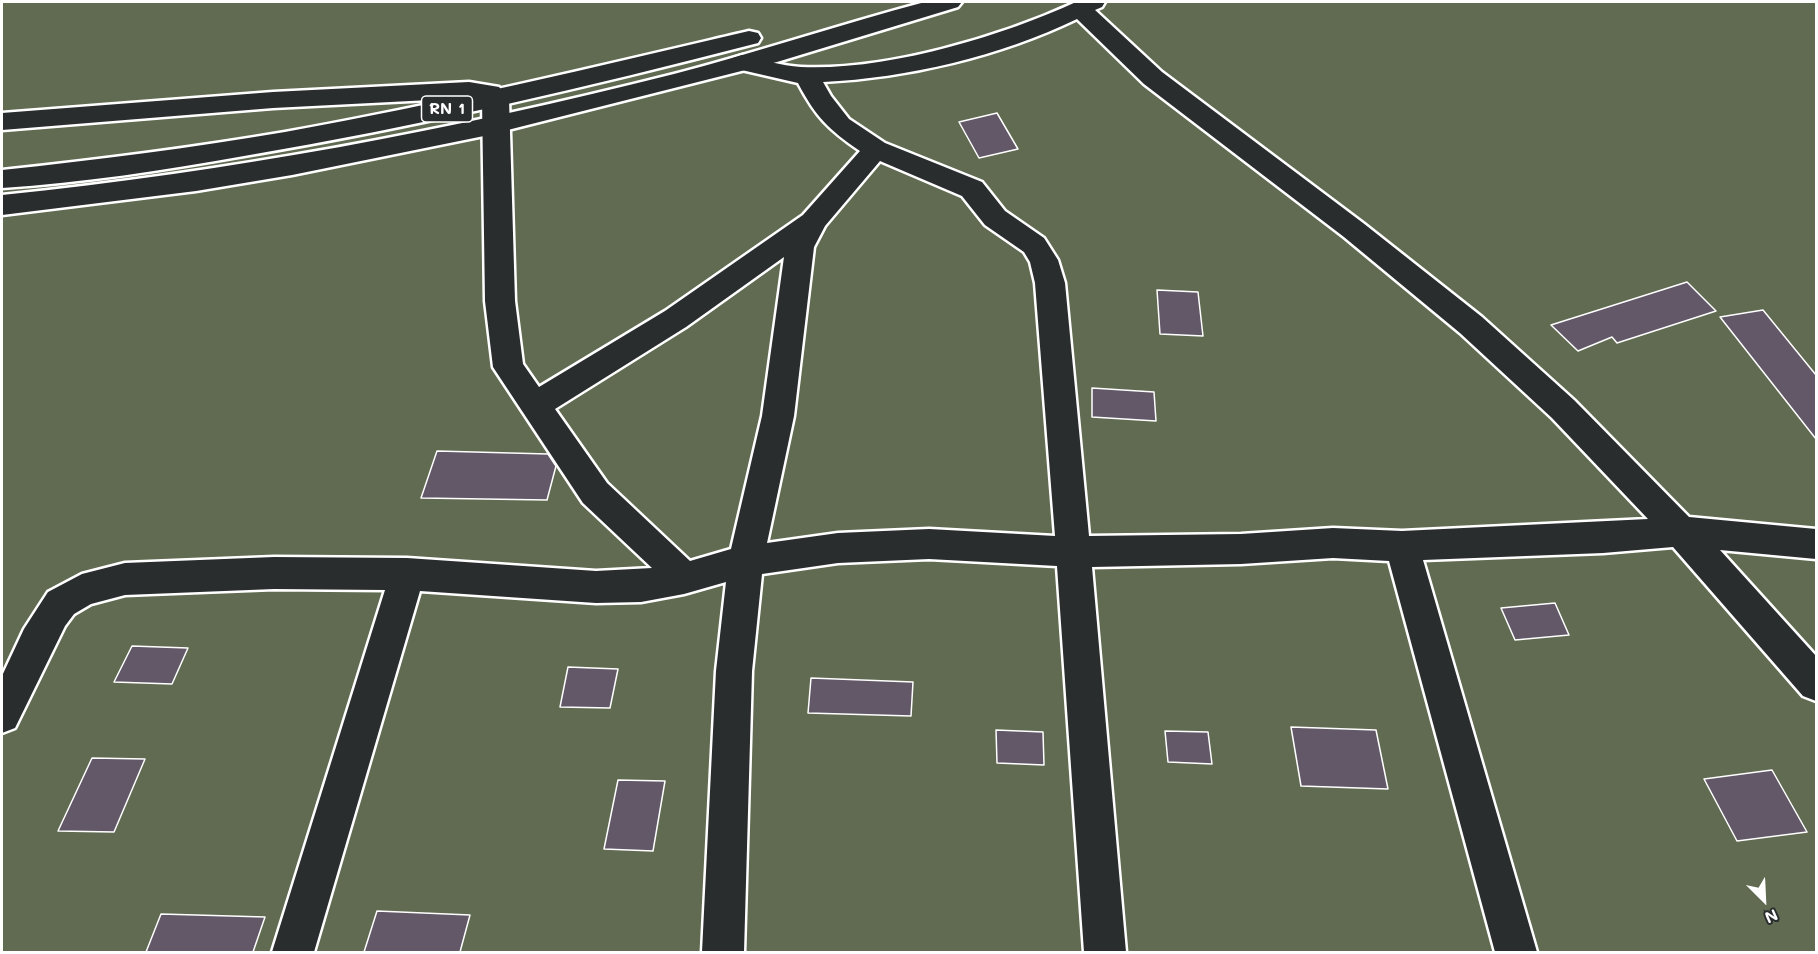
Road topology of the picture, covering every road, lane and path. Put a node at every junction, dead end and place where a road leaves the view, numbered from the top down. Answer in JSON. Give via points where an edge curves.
{"nodes":[{"id":1,"x":884,"y":2,"type":"edge"},
{"id":2,"x":950,"y":2,"type":"edge"},
{"id":3,"x":1087,"y":5,"type":"edge"},
{"id":4,"x":742,"y":63,"type":"junction"},
{"id":5,"x":807,"y":75,"type":"junction"},
{"id":6,"x":497,"y":113,"type":"junction"},
{"id":7,"x":2,"y":121,"type":"edge"},
{"id":8,"x":876,"y":149,"type":"junction"},
{"id":9,"x":2,"y":179,"type":"edge"},
{"id":10,"x":2,"y":205,"type":"edge"},
{"id":11,"x":814,"y":220,"type":"junction"},
{"id":12,"x":534,"y":406,"type":"junction"},
{"id":13,"x":1682,"y":531,"type":"junction"},
{"id":14,"x":1816,"y":544,"type":"edge"},
{"id":15,"x":1402,"y":546,"type":"junction"},
{"id":16,"x":1074,"y":552,"type":"junction"},
{"id":17,"x":746,"y":561,"type":"junction"},
{"id":18,"x":407,"y":574,"type":"junction"},
{"id":19,"x":684,"y":578,"type":"junction"},
{"id":20,"x":1816,"y":683,"type":"edge"},
{"id":21,"x":2,"y":715,"type":"edge"},
{"id":22,"x":293,"y":952,"type":"edge"},
{"id":23,"x":723,"y":952,"type":"edge"},
{"id":24,"x":1105,"y":952,"type":"edge"},
{"id":25,"x":1516,"y":952,"type":"edge"}],
"edges":[{"from":1,"to":6,"type":"main road","number":"RN 1"},
{"from":2,"to":4,"type":"main road","number":"RN 1"},
{"from":3,"to":5,"type":"main road","via":[[1031,29],[960,51],[867,71]]},
{"from":3,"to":13,"type":"main road","via":[[1151,76],[1364,238],[1535,381]]},
{"from":4,"to":5,"type":"main road"},
{"from":4,"to":6,"type":"main road","number":"RN 1"},
{"from":5,"to":8,"type":"main road","via":[[840,125]]},
{"from":6,"to":7,"type":"main road","via":[[490,93],[469,90],[273,100]]},
{"from":6,"to":9,"type":"main road","number":"RN 1"},
{"from":6,"to":10,"type":"main road","number":"RN 1","via":[[283,168]]},
{"from":6,"to":12,"type":"main road","via":[[500,301],[508,367]]},
{"from":8,"to":11,"type":"main road"},
{"from":8,"to":16,"type":"main road","via":[[972,189],[995,218],[1034,245],[1044,260],[1055,331]]},
{"from":11,"to":12,"type":"main road","via":[[657,333]]},
{"from":11,"to":17,"type":"main road","via":[[800,247],[778,416]]},
{"from":12,"to":19,"type":"main road","via":[[595,493]]},
{"from":13,"to":14,"type":"main road"},
{"from":13,"to":15,"type":"main road"},
{"from":13,"to":20,"type":"main road"},
{"from":15,"to":16,"type":"main road","via":[[1333,543]]},
{"from":15,"to":25,"type":"main road"},
{"from":16,"to":17,"type":"main road","via":[[929,544],[838,548]]},
{"from":16,"to":24,"type":"main road"},
{"from":17,"to":19,"type":"main road"},
{"from":17,"to":23,"type":"main road","via":[[734,671]]},
{"from":18,"to":19,"type":"main road","via":[[596,587],[641,586]]},
{"from":18,"to":21,"type":"main road","via":[[203,574],[125,579],[82,590],[52,614]]},
{"from":18,"to":22,"type":"main road"}]}
